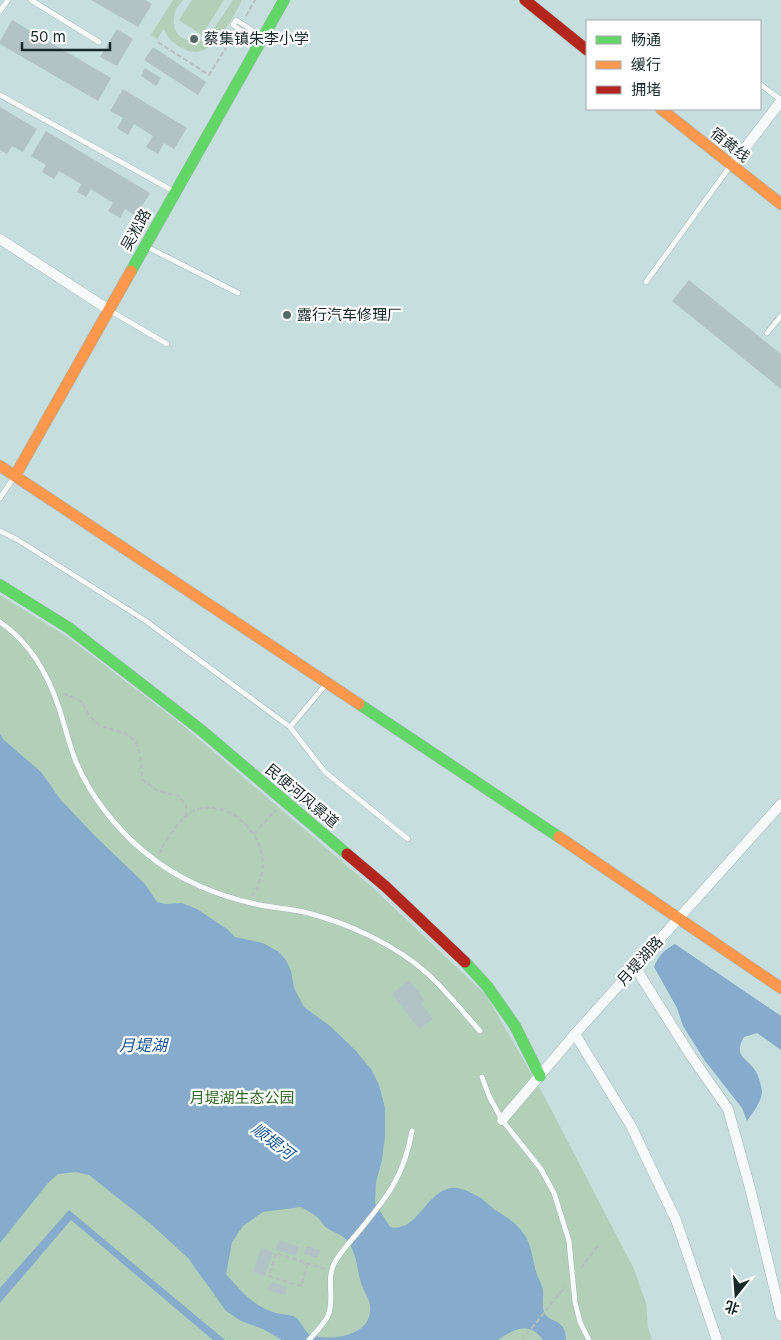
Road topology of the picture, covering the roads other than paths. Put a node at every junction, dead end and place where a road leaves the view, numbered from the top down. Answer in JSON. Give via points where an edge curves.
{"nodes":[{"id":1,"x":8,"y":0,"type":"edge"},
{"id":2,"x":31,"y":0,"type":"edge"},
{"id":3,"x":284,"y":0,"type":"edge"},
{"id":4,"x":525,"y":0,"type":"edge"},
{"id":5,"x":0,"y":12,"type":"edge"},
{"id":6,"x":262,"y":40,"type":"junction"},
{"id":7,"x":99,"y":42,"type":"dead end"},
{"id":8,"x":586,"y":49,"type":"edge"},
{"id":9,"x":761,"y":85,"type":"edge"},
{"id":10,"x":0,"y":96,"type":"edge"},
{"id":11,"x":781,"y":100,"type":"edge"},
{"id":12,"x":662,"y":110,"type":"edge"},
{"id":13,"x":732,"y":165,"type":"junction"},
{"id":14,"x":175,"y":192,"type":"junction"},
{"id":15,"x":781,"y":204,"type":"edge"},
{"id":16,"x":0,"y":239,"type":"edge"},
{"id":17,"x":145,"y":246,"type":"junction"},
{"id":18,"x":646,"y":282,"type":"dead end"},
{"id":19,"x":238,"y":293,"type":"dead end"},
{"id":20,"x":109,"y":310,"type":"junction"},
{"id":21,"x":781,"y":316,"type":"edge"},
{"id":22,"x":767,"y":334,"type":"dead end"},
{"id":23,"x":167,"y":344,"type":"dead end"},
{"id":24,"x":0,"y":466,"type":"edge"},
{"id":25,"x":15,"y":476,"type":"junction"},
{"id":26,"x":0,"y":498,"type":"edge"},
{"id":27,"x":0,"y":531,"type":"edge"},
{"id":28,"x":0,"y":585,"type":"edge"},
{"id":29,"x":0,"y":622,"type":"edge"},
{"id":30,"x":328,"y":683,"type":"junction"},
{"id":31,"x":290,"y":728,"type":"junction"},
{"id":32,"x":781,"y":804,"type":"edge"},
{"id":33,"x":408,"y":839,"type":"dead end"},
{"id":34,"x":678,"y":919,"type":"junction"},
{"id":35,"x":635,"y":967,"type":"junction"},
{"id":36,"x":781,"y":988,"type":"edge"},
{"id":37,"x":480,"y":1031,"type":"dead end"},
{"id":38,"x":576,"y":1034,"type":"junction"},
{"id":39,"x":540,"y":1076,"type":"junction"},
{"id":40,"x":482,"y":1077,"type":"dead end"},
{"id":41,"x":502,"y":1120,"type":"junction"},
{"id":42,"x":412,"y":1131,"type":"dead end"},
{"id":43,"x":781,"y":1316,"type":"edge"},
{"id":44,"x":309,"y":1340,"type":"edge"},
{"id":45,"x":589,"y":1340,"type":"edge"},
{"id":46,"x":717,"y":1340,"type":"edge"}],
"edges":[{"from":1,"to":5,"type":"lane"},
{"from":2,"to":7,"type":"lane"},
{"from":3,"to":6,"type":"street","name":"吴淞路"},
{"from":4,"to":8,"type":"street"},
{"from":6,"to":6,"type":"lane","via":[[242,23],[236,20],[233,25],[238,29]]},
{"from":6,"to":14,"type":"street","name":"吴淞路"},
{"from":9,"to":11,"type":"lane"},
{"from":10,"to":14,"type":"lane"},
{"from":11,"to":13,"type":"street"},
{"from":12,"to":13,"type":"street","name":"宿黄线"},
{"from":13,"to":15,"type":"street","name":"宿黄线"},
{"from":13,"to":18,"type":"lane"},
{"from":14,"to":17,"type":"street","name":"吴淞路"},
{"from":16,"to":20,"type":"street"},
{"from":17,"to":19,"type":"lane"},
{"from":17,"to":20,"type":"street","name":"吴淞路"},
{"from":20,"to":23,"type":"lane"},
{"from":20,"to":25,"type":"street","name":"吴淞路"},
{"from":21,"to":22,"type":"lane"},
{"from":24,"to":25,"type":"street"},
{"from":25,"to":26,"type":"lane"},
{"from":25,"to":30,"type":"street"},
{"from":27,"to":31,"type":"lane","via":[[146,621]]},
{"from":28,"to":39,"type":"street","name":"民便河风景道","via":[[69,628],[201,730],[385,886],[486,986],[515,1026]]},
{"from":29,"to":37,"type":"lane","via":[[40,663],[77,764],[94,796],[123,832],[155,861],[202,886],[248,902],[332,920],[397,951],[428,974]]},
{"from":30,"to":31,"type":"lane"},
{"from":30,"to":34,"type":"street"},
{"from":31,"to":33,"type":"lane","via":[[325,772]]},
{"from":32,"to":34,"type":"street","name":"月堤湖路"},
{"from":34,"to":35,"type":"street","name":"月堤湖路"},
{"from":34,"to":36,"type":"street"},
{"from":35,"to":38,"type":"street","name":"月堤湖路"},
{"from":35,"to":43,"type":"street","via":[[728,1109]]},
{"from":38,"to":39,"type":"street","name":"月堤湖路"},
{"from":38,"to":46,"type":"street","via":[[631,1126],[676,1220]]},
{"from":39,"to":41,"type":"street","name":"月堤湖路"},
{"from":40,"to":41,"type":"lane"},
{"from":41,"to":45,"type":"lane","via":[[541,1170],[554,1193],[569,1241],[575,1302]]},
{"from":42,"to":44,"type":"lane","via":[[403,1167],[388,1196],[335,1263],[328,1316]]}]}
